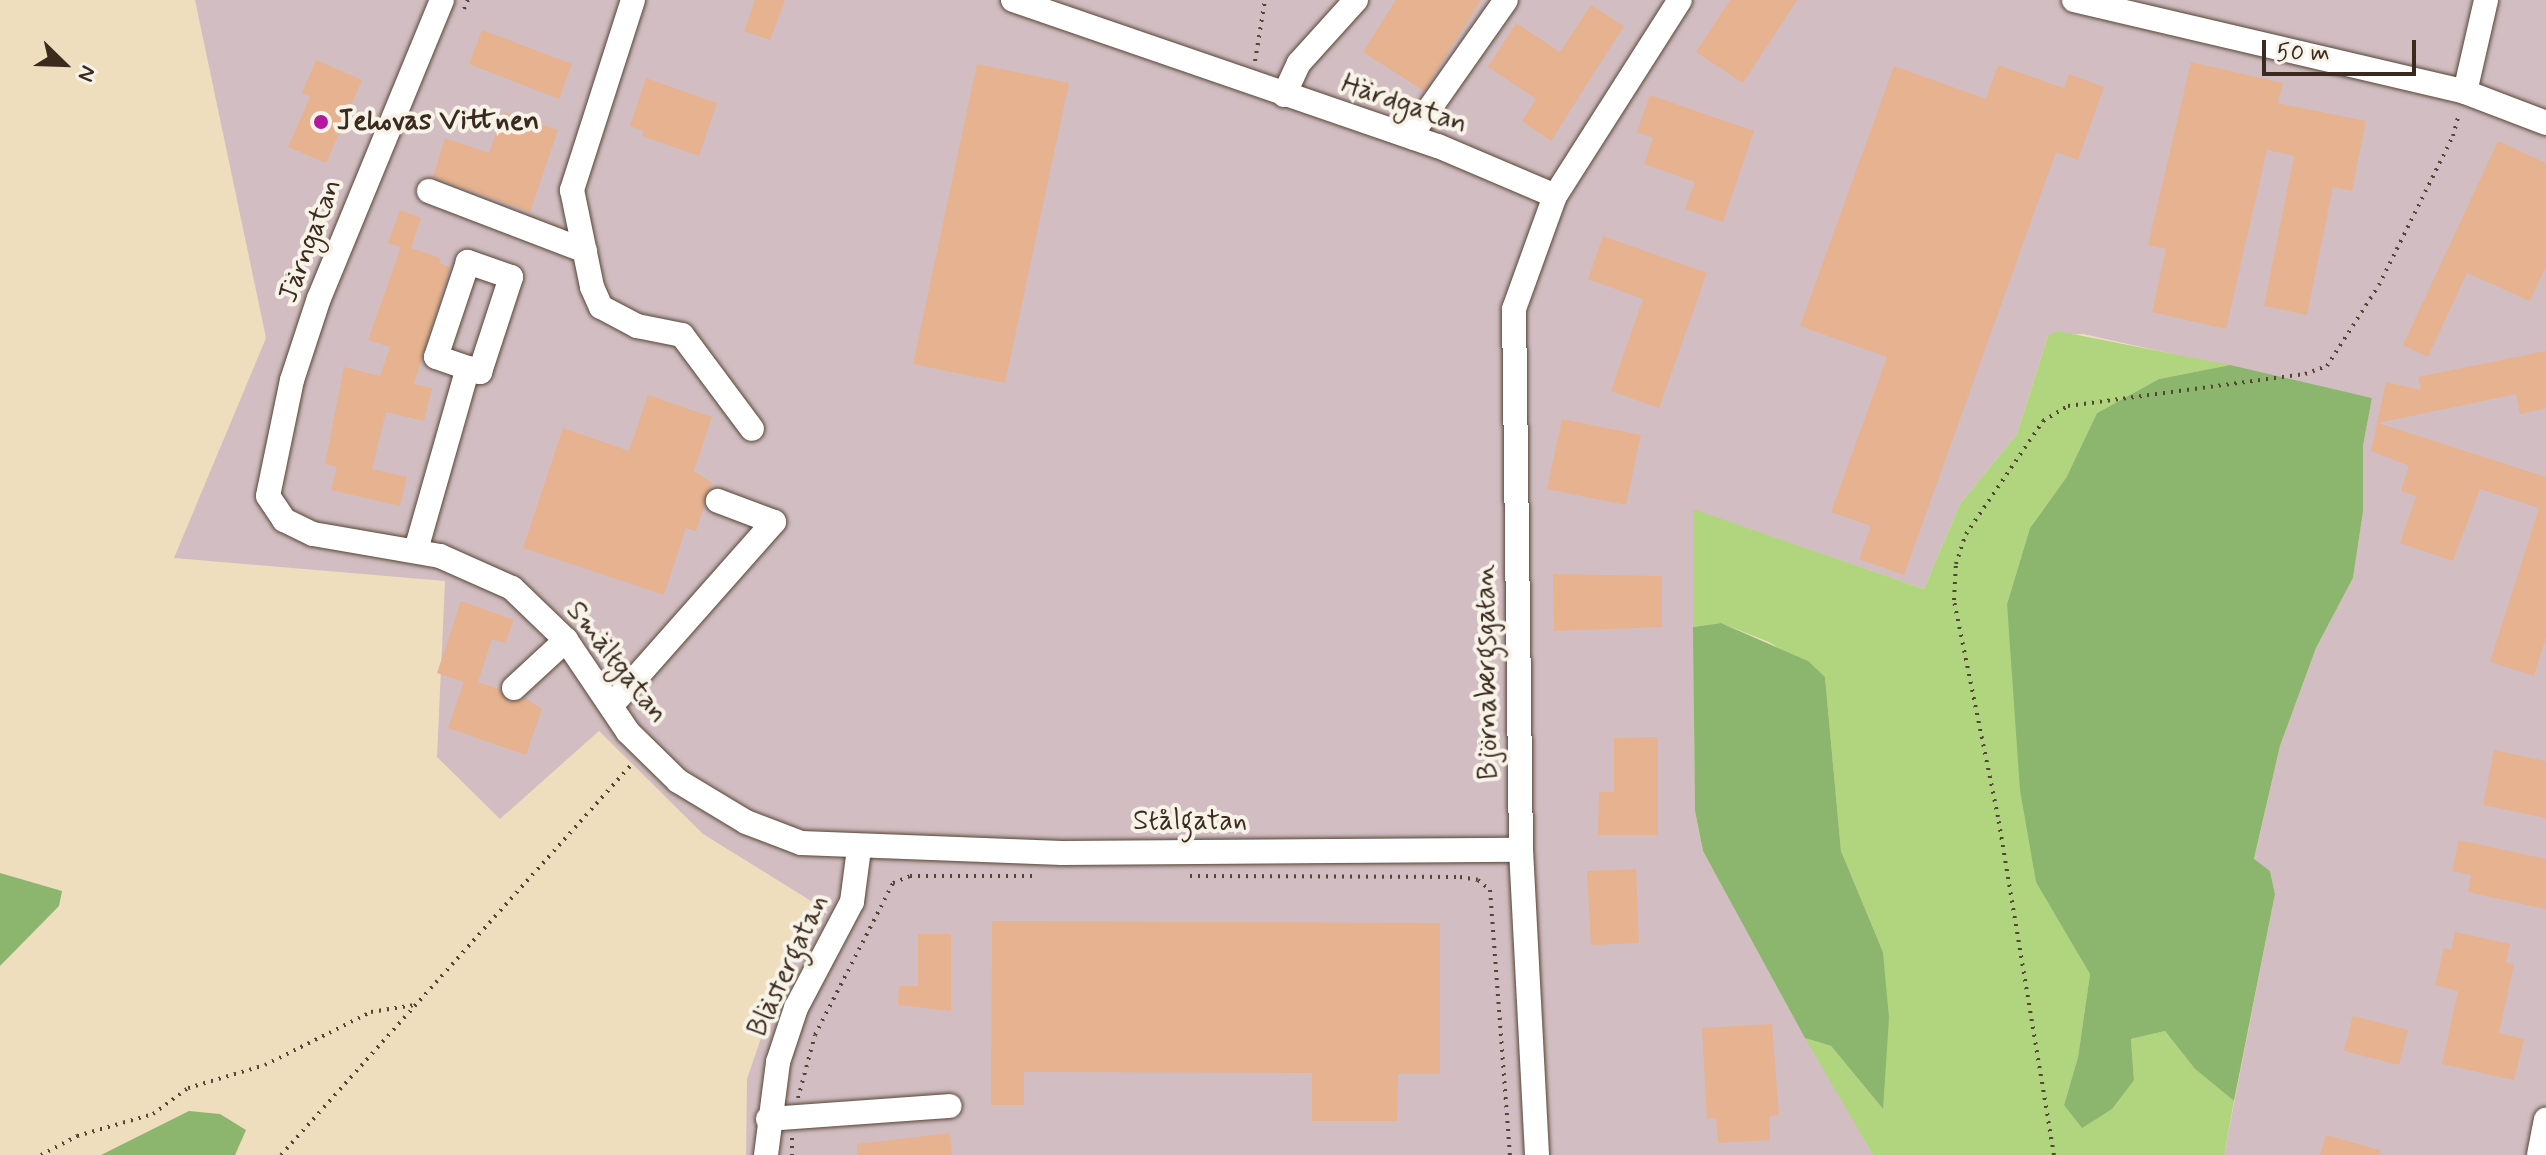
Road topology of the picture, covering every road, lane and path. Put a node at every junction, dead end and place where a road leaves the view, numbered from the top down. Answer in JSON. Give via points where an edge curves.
{"nodes":[{"id":1,"x":468,"y":0,"type":"edge"},
{"id":2,"x":633,"y":0,"type":"edge"},
{"id":3,"x":1013,"y":0,"type":"edge"},
{"id":4,"x":1356,"y":0,"type":"edge"},
{"id":5,"x":1506,"y":0,"type":"edge"},
{"id":6,"x":1680,"y":0,"type":"edge"},
{"id":7,"x":2074,"y":0,"type":"edge"},
{"id":8,"x":2486,"y":0,"type":"edge"},
{"id":9,"x":452,"y":7,"type":"edge"},
{"id":10,"x":2465,"y":92,"type":"junction"},
{"id":11,"x":1284,"y":95,"type":"junction"},
{"id":12,"x":2546,"y":123,"type":"edge"},
{"id":13,"x":1414,"y":138,"type":"junction"},
{"id":14,"x":429,"y":191,"type":"dead end"},
{"id":15,"x":1555,"y":196,"type":"junction"},
{"id":16,"x":585,"y":251,"type":"junction"},
{"id":17,"x":468,"y":368,"type":"dead end"},
{"id":18,"x":752,"y":429,"type":"dead end"},
{"id":19,"x":718,"y":501,"type":"dead end"},
{"id":20,"x":275,"y":512,"type":"joint"},
{"id":21,"x":416,"y":550,"type":"junction"},
{"id":22,"x":566,"y":640,"type":"junction"},
{"id":23,"x":514,"y":688,"type":"dead end"},
{"id":24,"x":611,"y":706,"type":"junction"},
{"id":25,"x":645,"y":750,"type":"junction"},
{"id":26,"x":859,"y":849,"type":"junction"},
{"id":27,"x":899,"y":850,"type":"junction"},
{"id":28,"x":1521,"y":850,"type":"junction"},
{"id":29,"x":1036,"y":876,"type":"dead end"},
{"id":30,"x":1177,"y":876,"type":"dead end"},
{"id":31,"x":900,"y":878,"type":"junction"},
{"id":32,"x":417,"y":1005,"type":"junction"},
{"id":33,"x":950,"y":1106,"type":"dead end"},
{"id":34,"x":795,"y":1117,"type":"junction"},
{"id":35,"x":768,"y":1119,"type":"junction"},
{"id":36,"x":2546,"y":1120,"type":"edge"},
{"id":37,"x":41,"y":1155,"type":"edge"},
{"id":38,"x":281,"y":1155,"type":"edge"},
{"id":39,"x":766,"y":1155,"type":"edge"},
{"id":40,"x":792,"y":1155,"type":"edge"},
{"id":41,"x":1510,"y":1155,"type":"edge"},
{"id":42,"x":1537,"y":1155,"type":"edge"},
{"id":43,"x":2054,"y":1155,"type":"edge"},
{"id":44,"x":2539,"y":1155,"type":"edge"}],
"edges":[{"from":1,"to":9,"type":"path"},
{"from":2,"to":16,"type":"street","via":[[572,190]]},
{"from":3,"to":11,"type":"street","name":"Härdgatan"},
{"from":4,"to":11,"type":"street","via":[[1299,63]]},
{"from":5,"to":13,"type":"street"},
{"from":6,"to":15,"type":"street"},
{"from":7,"to":10,"type":"street"},
{"from":8,"to":10,"type":"street"},
{"from":9,"to":20,"type":"street","name":"Järngatan","via":[[319,298],[270,470],[268,496]]},
{"from":10,"to":12,"type":"street"},
{"from":10,"to":43,"type":"path","via":[[2453,136],[2379,285],[2327,366],[2305,374],[2068,406],[2043,421],[1966,534],[1956,564],[1954,600],[1998,817]]},
{"from":11,"to":13,"type":"street","name":"Härdgatan"},
{"from":13,"to":15,"type":"street","name":"Härdgatan"},
{"from":14,"to":16,"type":"street"},
{"from":15,"to":28,"type":"street","name":"Björnabergsgatan","via":[[1514,309]]},
{"from":16,"to":18,"type":"street","via":[[601,307],[637,326],[682,335]]},
{"from":17,"to":21,"type":"street"},
{"from":19,"to":24,"type":"street","via":[[774,522]]},
{"from":20,"to":21,"type":"street","name":"Smältgatan","via":[[313,534]]},
{"from":21,"to":22,"type":"street","name":"Smältgatan","via":[[486,573],[512,588]]},
{"from":22,"to":23,"type":"street"},
{"from":22,"to":24,"type":"street","name":"Smältgatan"},
{"from":24,"to":25,"type":"street","name":"Smältgatan"},
{"from":25,"to":26,"type":"street","name":"Smältgatan","via":[[678,781],[757,827],[801,843]]},
{"from":25,"to":32,"type":"path"},
{"from":26,"to":27,"type":"street","name":"Stålgatan"},
{"from":26,"to":35,"type":"street","name":"Blästergatan","via":[[852,902],[796,1008],[778,1062]]},
{"from":27,"to":28,"type":"street","name":"Stålgatan"},
{"from":27,"to":31,"type":"path"},
{"from":28,"to":42,"type":"street","name":"Björnabergsgatan"},
{"from":29,"to":31,"type":"path"},
{"from":30,"to":41,"type":"path","via":[[1478,880],[1490,890]]},
{"from":31,"to":34,"type":"path","via":[[887,892],[815,1035]]},
{"from":32,"to":37,"type":"path","via":[[371,1012],[265,1065],[188,1088],[153,1114],[77,1136]]},
{"from":32,"to":38,"type":"path"},
{"from":33,"to":34,"type":"street"},
{"from":34,"to":35,"type":"street"},
{"from":34,"to":40,"type":"path"},
{"from":35,"to":39,"type":"street","name":"Blästergatan"},
{"from":36,"to":44,"type":"street"}]}
